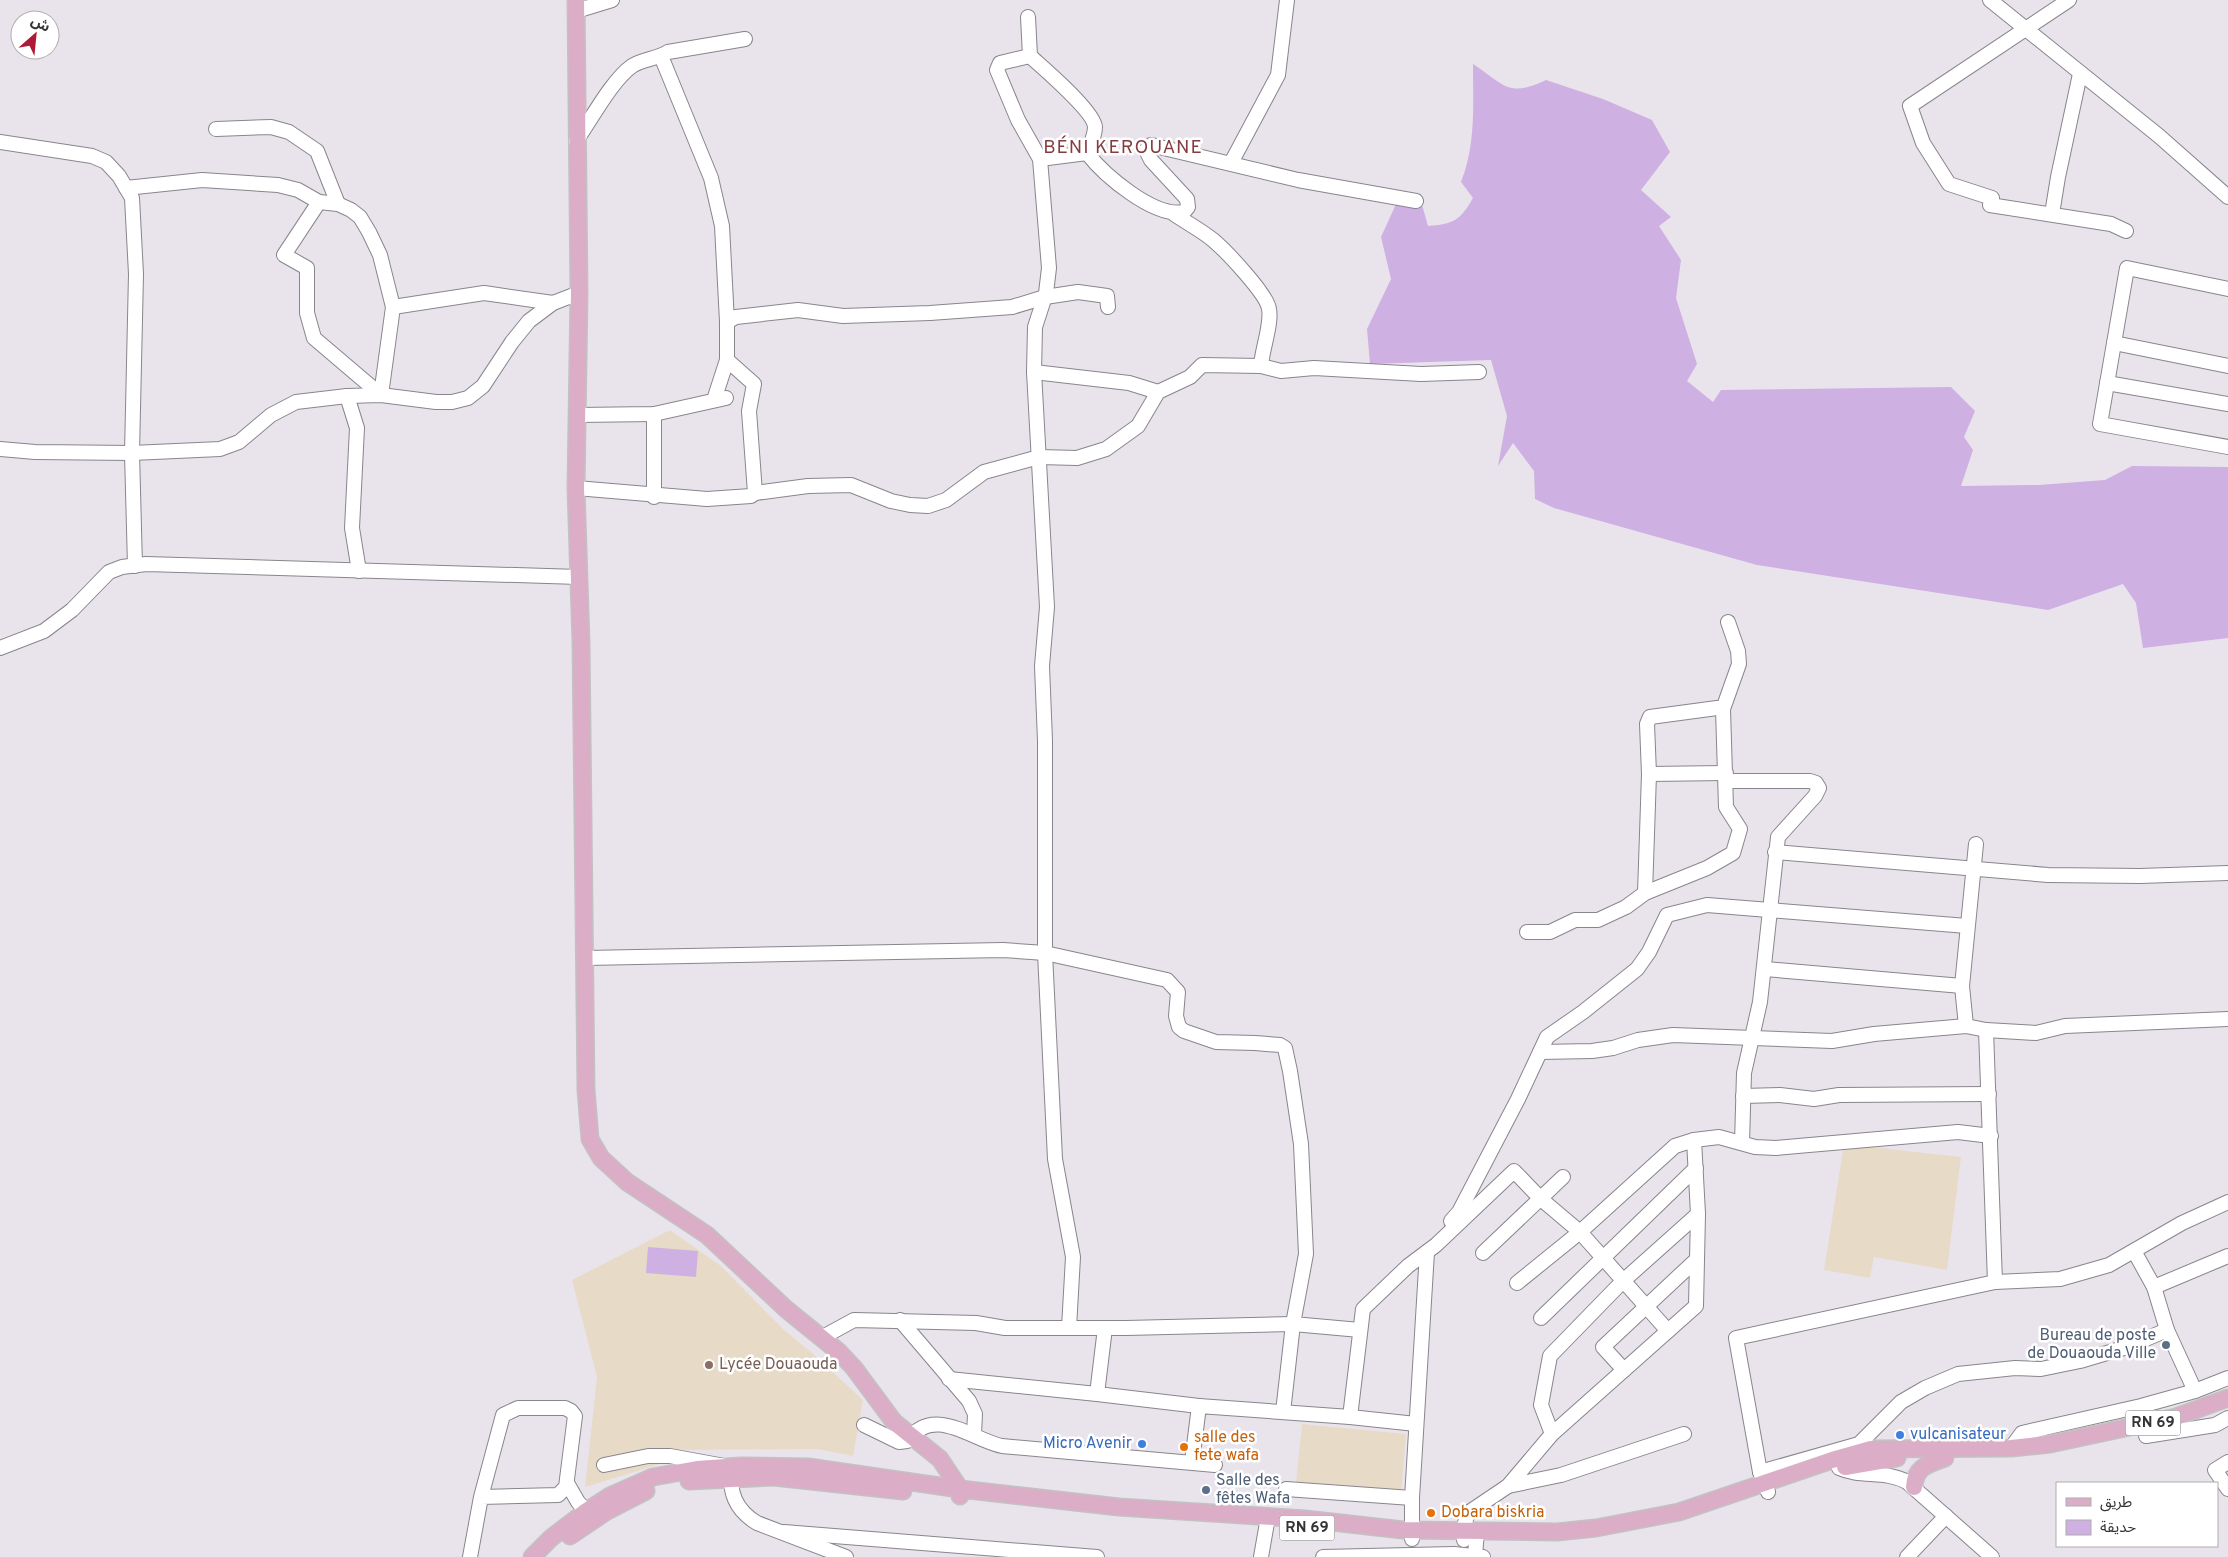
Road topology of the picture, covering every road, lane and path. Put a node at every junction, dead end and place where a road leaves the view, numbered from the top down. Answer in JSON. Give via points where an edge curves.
{"nodes":[{"id":1,"x":612,"y":0,"type":"edge"},
{"id":2,"x":1287,"y":0,"type":"edge"},
{"id":3,"x":1990,"y":0,"type":"edge"},
{"id":4,"x":2069,"y":0,"type":"edge"},
{"id":5,"x":576,"y":6,"type":"edge"},
{"id":6,"x":1028,"y":17,"type":"dead end"},
{"id":7,"x":2025,"y":30,"type":"junction"},
{"id":8,"x":745,"y":39,"type":"dead end"},
{"id":9,"x":661,"y":56,"type":"junction"},
{"id":10,"x":1030,"y":56,"type":"junction"},
{"id":11,"x":2080,"y":74,"type":"junction"},
{"id":12,"x":216,"y":129,"type":"dead end"},
{"id":13,"x":576,"y":141,"type":"junction"},
{"id":14,"x":0,"y":142,"type":"edge"},
{"id":15,"x":1086,"y":153,"type":"junction"},
{"id":16,"x":1040,"y":159,"type":"junction"},
{"id":17,"x":1231,"y":163,"type":"junction"},
{"id":18,"x":126,"y":188,"type":"junction"},
{"id":19,"x":2228,"y":197,"type":"edge"},
{"id":20,"x":1416,"y":201,"type":"dead end"},
{"id":21,"x":319,"y":202,"type":"junction"},
{"id":22,"x":338,"y":204,"type":"junction"},
{"id":23,"x":1174,"y":214,"type":"junction"},
{"id":24,"x":2052,"y":214,"type":"junction"},
{"id":25,"x":2126,"y":231,"type":"dead end"},
{"id":26,"x":2228,"y":289,"type":"edge"},
{"id":27,"x":579,"y":293,"type":"junction"},
{"id":28,"x":1045,"y":297,"type":"junction"},
{"id":29,"x":553,"y":303,"type":"junction"},
{"id":30,"x":393,"y":307,"type":"junction"},
{"id":31,"x":1108,"y":307,"type":"dead end"},
{"id":32,"x":727,"y":322,"type":"junction"},
{"id":33,"x":2114,"y":343,"type":"junction"},
{"id":34,"x":727,"y":360,"type":"junction"},
{"id":35,"x":1261,"y":366,"type":"junction"},
{"id":36,"x":2228,"y":366,"type":"edge"},
{"id":37,"x":1034,"y":372,"type":"junction"},
{"id":38,"x":1479,"y":372,"type":"dead end"},
{"id":39,"x":2108,"y":383,"type":"junction"},
{"id":40,"x":1158,"y":392,"type":"junction"},
{"id":41,"x":381,"y":395,"type":"junction"},
{"id":42,"x":347,"y":396,"type":"junction"},
{"id":43,"x":2228,"y":404,"type":"edge"},
{"id":44,"x":654,"y":414,"type":"junction"},
{"id":45,"x":578,"y":415,"type":"junction"},
{"id":46,"x":2228,"y":447,"type":"edge"},
{"id":47,"x":0,"y":449,"type":"edge"},
{"id":48,"x":132,"y":453,"type":"junction"},
{"id":49,"x":1039,"y":457,"type":"junction"},
{"id":50,"x":576,"y":488,"type":"junction"},
{"id":51,"x":755,"y":493,"type":"junction"},
{"id":52,"x":654,"y":497,"type":"junction"},
{"id":53,"x":135,"y":566,"type":"junction"},
{"id":54,"x":359,"y":571,"type":"junction"},
{"id":55,"x":579,"y":577,"type":"junction"},
{"id":56,"x":1728,"y":622,"type":"dead end"},
{"id":57,"x":0,"y":648,"type":"edge"},
{"id":58,"x":1723,"y":709,"type":"junction"},
{"id":59,"x":1649,"y":774,"type":"junction"},
{"id":60,"x":1726,"y":777,"type":"junction"},
{"id":61,"x":1976,"y":844,"type":"dead end"},
{"id":62,"x":1775,"y":852,"type":"junction"},
{"id":63,"x":1974,"y":868,"type":"junction"},
{"id":64,"x":2228,"y":873,"type":"edge"},
{"id":65,"x":1645,"y":893,"type":"junction"},
{"id":66,"x":1770,"y":910,"type":"junction"},
{"id":67,"x":1967,"y":926,"type":"junction"},
{"id":68,"x":1526,"y":932,"type":"dead end"},
{"id":69,"x":1045,"y":953,"type":"junction"},
{"id":70,"x":586,"y":958,"type":"junction"},
{"id":71,"x":1765,"y":969,"type":"junction"},
{"id":72,"x":1962,"y":986,"type":"junction"},
{"id":73,"x":2228,"y":1018,"type":"edge"},
{"id":74,"x":1966,"y":1026,"type":"junction"},
{"id":75,"x":1986,"y":1030,"type":"junction"},
{"id":76,"x":1752,"y":1039,"type":"junction"},
{"id":77,"x":1540,"y":1052,"type":"junction"},
{"id":78,"x":1989,"y":1094,"type":"junction"},
{"id":79,"x":1743,"y":1096,"type":"junction"},
{"id":80,"x":1991,"y":1136,"type":"junction"},
{"id":81,"x":1694,"y":1140,"type":"junction"},
{"id":82,"x":1742,"y":1144,"type":"junction"},
{"id":83,"x":1696,"y":1168,"type":"junction"},
{"id":84,"x":1563,"y":1177,"type":"dead end"},
{"id":85,"x":1541,"y":1199,"type":"junction"},
{"id":86,"x":2228,"y":1202,"type":"edge"},
{"id":87,"x":1698,"y":1214,"type":"junction"},
{"id":88,"x":1580,"y":1232,"type":"junction"},
{"id":89,"x":1431,"y":1248,"type":"junction"},
{"id":90,"x":2134,"y":1252,"type":"junction"},
{"id":91,"x":1483,"y":1253,"type":"dead end"},
{"id":92,"x":2228,"y":1256,"type":"edge"},
{"id":93,"x":1602,"y":1257,"type":"junction"},
{"id":94,"x":1696,"y":1260,"type":"junction"},
{"id":95,"x":1623,"y":1281,"type":"junction"},
{"id":96,"x":1995,"y":1282,"type":"junction"},
{"id":97,"x":1517,"y":1283,"type":"dead end"},
{"id":98,"x":2154,"y":1287,"type":"junction"},
{"id":99,"x":1646,"y":1306,"type":"junction"},
{"id":100,"x":1541,"y":1318,"type":"dead end"},
{"id":101,"x":900,"y":1320,"type":"junction"},
{"id":102,"x":1293,"y":1324,"type":"junction"},
{"id":103,"x":1069,"y":1328,"type":"junction"},
{"id":104,"x":1104,"y":1328,"type":"junction"},
{"id":105,"x":1360,"y":1330,"type":"junction"},
{"id":106,"x":2167,"y":1330,"type":"junction"},
{"id":107,"x":1668,"y":1331,"type":"junction"},
{"id":108,"x":821,"y":1338,"type":"junction"},
{"id":109,"x":1624,"y":1370,"type":"junction"},
{"id":110,"x":2228,"y":1378,"type":"edge"},
{"id":111,"x":949,"y":1379,"type":"junction"},
{"id":112,"x":2195,"y":1391,"type":"junction"},
{"id":113,"x":1097,"y":1394,"type":"junction"},
{"id":114,"x":2228,"y":1398,"type":"edge"},
{"id":115,"x":1199,"y":1406,"type":"junction"},
{"id":116,"x":2228,"y":1410,"type":"edge"},
{"id":117,"x":1283,"y":1412,"type":"junction"},
{"id":118,"x":1350,"y":1417,"type":"junction"},
{"id":119,"x":2228,"y":1418,"type":"edge"},
{"id":120,"x":1416,"y":1424,"type":"junction"},
{"id":121,"x":864,"y":1425,"type":"dead end"},
{"id":122,"x":974,"y":1434,"type":"junction"},
{"id":123,"x":1552,"y":1434,"type":"junction"},
{"id":124,"x":1684,"y":1434,"type":"dead end"},
{"id":125,"x":911,"y":1435,"type":"junction"},
{"id":126,"x":2146,"y":1436,"type":"junction"},
{"id":127,"x":2011,"y":1448,"type":"junction"},
{"id":128,"x":1945,"y":1458,"type":"junction"},
{"id":129,"x":1192,"y":1462,"type":"junction"},
{"id":130,"x":2228,"y":1462,"type":"edge"},
{"id":131,"x":1216,"y":1464,"type":"dead end"},
{"id":132,"x":1836,"y":1464,"type":"junction"},
{"id":133,"x":604,"y":1465,"type":"dead end"},
{"id":134,"x":730,"y":1472,"type":"junction"},
{"id":135,"x":1764,"y":1482,"type":"junction"},
{"id":136,"x":567,"y":1483,"type":"junction"},
{"id":137,"x":1508,"y":1486,"type":"junction"},
{"id":138,"x":1914,"y":1487,"type":"junction"},
{"id":139,"x":1286,"y":1489,"type":"dead end"},
{"id":140,"x":2228,"y":1489,"type":"edge"},
{"id":141,"x":960,"y":1493,"type":"junction"},
{"id":142,"x":481,"y":1497,"type":"junction"},
{"id":143,"x":1412,"y":1498,"type":"junction"},
{"id":144,"x":589,"y":1515,"type":"junction"},
{"id":145,"x":1946,"y":1516,"type":"junction"},
{"id":146,"x":1267,"y":1522,"type":"junction"},
{"id":147,"x":784,"y":1532,"type":"junction"},
{"id":148,"x":1411,"y":1534,"type":"junction"},
{"id":149,"x":1473,"y":1542,"type":"edge"},
{"id":150,"x":1392,"y":1556,"type":"edge"},
{"id":151,"x":1454,"y":1556,"type":"edge"},
{"id":152,"x":470,"y":1557,"type":"edge"},
{"id":153,"x":532,"y":1557,"type":"edge"},
{"id":154,"x":546,"y":1557,"type":"edge"},
{"id":155,"x":846,"y":1557,"type":"edge"},
{"id":156,"x":1096,"y":1557,"type":"edge"},
{"id":157,"x":1261,"y":1557,"type":"edge"},
{"id":158,"x":1323,"y":1557,"type":"edge"},
{"id":159,"x":1907,"y":1557,"type":"edge"},
{"id":160,"x":1992,"y":1557,"type":"edge"}],
"edges":[{"from":1,"to":5,"type":"street"},
{"from":2,"to":17,"type":"street","via":[[1278,75]]},
{"from":3,"to":7,"type":"street"},
{"from":4,"to":7,"type":"street"},
{"from":5,"to":13,"type":"main road"},
{"from":6,"to":10,"type":"street"},
{"from":7,"to":11,"type":"street"},
{"from":7,"to":24,"type":"street","via":[[1910,106],[1923,143],[1949,184],[1992,198],[1990,205]]},
{"from":8,"to":9,"type":"street","via":[[668,52]]},
{"from":9,"to":13,"type":"street","via":[[634,64],[622,74]]},
{"from":9,"to":32,"type":"street","via":[[711,178],[722,226]]},
{"from":10,"to":15,"type":"street","via":[[1086,109],[1095,125]]},
{"from":10,"to":16,"type":"street","via":[[1000,63],[997,70],[1018,120]]},
{"from":11,"to":19,"type":"street","via":[[2159,136]]},
{"from":11,"to":24,"type":"street"},
{"from":12,"to":22,"type":"street","via":[[271,126],[289,132],[317,151]]},
{"from":13,"to":27,"type":"main road"},
{"from":14,"to":18,"type":"street","via":[[92,156],[106,162]]},
{"from":15,"to":16,"type":"street"},
{"from":15,"to":23,"type":"street","via":[[1136,197]]},
{"from":16,"to":28,"type":"street","via":[[1049,268]]},
{"from":17,"to":20,"type":"street","via":[[1298,180]]},
{"from":17,"to":23,"type":"street","via":[[1150,145],[1146,150],[1151,160],[1187,199],[1188,207],[1184,212]]},
{"from":18,"to":21,"type":"street","via":[[174,181],[278,185],[298,190]]},
{"from":18,"to":48,"type":"street","via":[[132,198],[136,274]]},
{"from":21,"to":22,"type":"street"},
{"from":21,"to":41,"type":"street","via":[[284,255],[307,268],[307,313],[314,338]]},
{"from":22,"to":30,"type":"street","via":[[360,218],[369,232],[380,255]]},
{"from":23,"to":35,"type":"street","via":[[1213,240],[1262,293],[1270,317]]},
{"from":24,"to":25,"type":"street","via":[[2111,224]]},
{"from":26,"to":33,"type":"street","via":[[2127,268]]},
{"from":27,"to":29,"type":"street"},
{"from":27,"to":45,"type":"main road"},
{"from":28,"to":31,"type":"street","via":[[1078,292],[1107,296]]},
{"from":28,"to":32,"type":"street","via":[[1012,307],[843,316],[798,310],[736,317]]},
{"from":28,"to":37,"type":"street","via":[[1035,327]]},
{"from":29,"to":30,"type":"street","via":[[484,293]]},
{"from":29,"to":41,"type":"street","via":[[529,321],[483,386],[468,398],[436,402]]},
{"from":30,"to":41,"type":"street"},
{"from":32,"to":34,"type":"street"},
{"from":33,"to":36,"type":"street"},
{"from":33,"to":39,"type":"street"},
{"from":34,"to":44,"type":"street","via":[[720,399]]},
{"from":34,"to":51,"type":"street","via":[[754,384],[749,411]]},
{"from":35,"to":38,"type":"street","via":[[1281,371],[1314,368],[1421,374]]},
{"from":35,"to":40,"type":"street","via":[[1202,366],[1190,376]]},
{"from":37,"to":40,"type":"street","via":[[1129,383]]},
{"from":37,"to":49,"type":"street"},
{"from":39,"to":43,"type":"street"},
{"from":39,"to":46,"type":"street","via":[[2100,424]]},
{"from":40,"to":49,"type":"street","via":[[1138,426],[1106,449],[1077,458]]},
{"from":41,"to":42,"type":"street"},
{"from":42,"to":48,"type":"street","via":[[296,402],[271,415],[238,442],[220,448]]},
{"from":42,"to":54,"type":"street","via":[[357,428],[352,528]]},
{"from":44,"to":45,"type":"street"},
{"from":44,"to":52,"type":"street"},
{"from":45,"to":50,"type":"main road"},
{"from":47,"to":48,"type":"street"},
{"from":48,"to":53,"type":"street"},
{"from":49,"to":51,"type":"street","via":[[984,472],[946,500],[928,506],[891,501],[852,485],[808,486]]},
{"from":49,"to":69,"type":"street","via":[[1046,607],[1042,666]]},
{"from":50,"to":52,"type":"street"},
{"from":50,"to":55,"type":"main road"},
{"from":51,"to":52,"type":"street","via":[[707,500]]},
{"from":53,"to":54,"type":"street"},
{"from":53,"to":57,"type":"street","via":[[109,572],[72,610],[44,632]]},
{"from":54,"to":55,"type":"street"},
{"from":55,"to":70,"type":"main road"},
{"from":56,"to":58,"type":"street","via":[[1739,664]]},
{"from":58,"to":59,"type":"street","via":[[1650,717],[1647,724]]},
{"from":58,"to":60,"type":"street"},
{"from":59,"to":60,"type":"street"},
{"from":59,"to":65,"type":"street"},
{"from":60,"to":62,"type":"street","via":[[1816,783],[1819,788],[1815,796],[1778,837]]},
{"from":60,"to":65,"type":"street","via":[[1726,807],[1740,829],[1733,853],[1707,868]]},
{"from":61,"to":63,"type":"street"},
{"from":62,"to":63,"type":"street"},
{"from":62,"to":66,"type":"street"},
{"from":63,"to":64,"type":"street","via":[[2048,875]]},
{"from":63,"to":67,"type":"street"},
{"from":65,"to":68,"type":"street","via":[[1626,907],[1598,920],[1575,920],[1550,932]]},
{"from":66,"to":67,"type":"street"},
{"from":66,"to":71,"type":"street"},
{"from":66,"to":77,"type":"street","via":[[1707,905],[1667,914],[1649,952],[1636,969],[1547,1037]]},
{"from":67,"to":72,"type":"street"},
{"from":69,"to":70,"type":"street","via":[[1003,950]]},
{"from":69,"to":102,"type":"street","via":[[1167,980],[1178,992],[1176,1016],[1179,1027],[1184,1031],[1216,1042],[1280,1045],[1284,1048],[1301,1144],[1306,1254]]},
{"from":69,"to":103,"type":"street","via":[[1054,1159],[1074,1257]]},
{"from":70,"to":108,"type":"main road","via":[[586,1090],[590,1139],[601,1158],[627,1182],[707,1235]]},
{"from":71,"to":72,"type":"street"},
{"from":71,"to":76,"type":"street"},
{"from":72,"to":74,"type":"street"},
{"from":73,"to":75,"type":"street","via":[[2065,1026],[2036,1033]]},
{"from":74,"to":75,"type":"street"},
{"from":74,"to":76,"type":"street","via":[[1832,1041]]},
{"from":75,"to":78,"type":"street"},
{"from":76,"to":77,"type":"street","via":[[1673,1035],[1592,1051]]},
{"from":76,"to":79,"type":"street","via":[[1744,1073]]},
{"from":77,"to":89,"type":"street","via":[[1459,1212]]},
{"from":78,"to":79,"type":"street","via":[[1814,1099],[1780,1095]]},
{"from":78,"to":80,"type":"street"},
{"from":79,"to":82,"type":"street"},
{"from":80,"to":82,"type":"street","via":[[1958,1132],[1776,1148]]},
{"from":80,"to":96,"type":"street"},
{"from":81,"to":82,"type":"street","via":[[1719,1137]]},
{"from":81,"to":83,"type":"street"},
{"from":81,"to":88,"type":"street","via":[[1675,1146]]},
{"from":83,"to":87,"type":"street"},
{"from":83,"to":93,"type":"street"},
{"from":84,"to":85,"type":"street"},
{"from":85,"to":88,"type":"street"},
{"from":85,"to":89,"type":"street","via":[[1514,1170]]},
{"from":85,"to":91,"type":"street"},
{"from":86,"to":90,"type":"street","via":[[2182,1223]]},
{"from":87,"to":94,"type":"street"},
{"from":87,"to":95,"type":"street"},
{"from":88,"to":93,"type":"street"},
{"from":88,"to":97,"type":"street"},
{"from":89,"to":105,"type":"street","via":[[1362,1309]]},
{"from":89,"to":120,"type":"street"},
{"from":90,"to":96,"type":"street","via":[[2109,1265],[2060,1278]]},
{"from":90,"to":98,"type":"street"},
{"from":92,"to":98,"type":"street"},
{"from":93,"to":95,"type":"street"},
{"from":93,"to":100,"type":"street"},
{"from":94,"to":99,"type":"street"},
{"from":94,"to":107,"type":"street","via":[[1696,1306]]},
{"from":95,"to":99,"type":"street"},
{"from":95,"to":123,"type":"street","via":[[1550,1356],[1541,1405]]},
{"from":96,"to":135,"type":"street","via":[[1736,1338]]},
{"from":98,"to":106,"type":"street"},
{"from":99,"to":107,"type":"street"},
{"from":99,"to":109,"type":"street","via":[[1603,1347]]},
{"from":101,"to":103,"type":"street","via":[[976,1323],[1005,1328]]},
{"from":101,"to":108,"type":"street","via":[[854,1320]]},
{"from":101,"to":111,"type":"street"},
{"from":102,"to":104,"type":"street"},
{"from":102,"to":105,"type":"street"},
{"from":102,"to":117,"type":"street"},
{"from":103,"to":104,"type":"street"},
{"from":104,"to":113,"type":"street"},
{"from":105,"to":118,"type":"street"},
{"from":106,"to":112,"type":"street"},
{"from":106,"to":135,"type":"street","via":[[2127,1347],[2080,1361],[2041,1369],[2014,1368],[1958,1374],[1901,1402],[1859,1444]]},
{"from":107,"to":109,"type":"street"},
{"from":108,"to":125,"type":"main road","via":[[854,1368],[894,1422]]},
{"from":109,"to":123,"type":"street"},
{"from":110,"to":112,"type":"street"},
{"from":111,"to":113,"type":"street"},
{"from":111,"to":122,"type":"street","via":[[969,1401],[975,1414]]},
{"from":112,"to":127,"type":"street","via":[[2022,1433]]},
{"from":113,"to":115,"type":"street"},
{"from":114,"to":127,"type":"main road","number":"RN 69","via":[[2137,1427],[2077,1440]]},
{"from":115,"to":117,"type":"street"},
{"from":115,"to":129,"type":"street"},
{"from":116,"to":126,"type":"main road"},
{"from":117,"to":118,"type":"street"},
{"from":118,"to":120,"type":"street"},
{"from":119,"to":126,"type":"street","via":[[2215,1425]]},
{"from":120,"to":143,"type":"street"},
{"from":121,"to":125,"type":"street","via":[[899,1442],[908,1440]]},
{"from":122,"to":125,"type":"street","via":[[953,1426],[930,1425]]},
{"from":122,"to":129,"type":"street","via":[[1002,1446]]},
{"from":123,"to":137,"type":"street"},
{"from":124,"to":137,"type":"street","via":[[1561,1475]]},
{"from":125,"to":141,"type":"main road","via":[[940,1459]]},
{"from":126,"to":128,"type":"main road","number":"RN 69","via":[[2079,1451],[1996,1458]]},
{"from":127,"to":132,"type":"main road","number":"RN 69","via":[[1887,1447],[1871,1449]]},
{"from":128,"to":132,"type":"main road","number":"RN 69","via":[[1888,1458]]},
{"from":128,"to":138,"type":"main road","via":[[1920,1468]]},
{"from":129,"to":131,"type":"street"},
{"from":130,"to":140,"type":"street","via":[[2215,1470]]},
{"from":132,"to":135,"type":"main road","number":"RN 69"},
{"from":132,"to":138,"type":"street","via":[[1854,1473],[1891,1475]]},
{"from":133,"to":134,"type":"street","via":[[648,1456],[670,1456]]},
{"from":134,"to":141,"type":"main road","number":"RN 69","via":[[816,1468]]},
{"from":134,"to":144,"type":"main road","number":"RN 69","via":[[658,1486]]},
{"from":134,"to":147,"type":"street","via":[[733,1497],[745,1516]]},
{"from":135,"to":149,"type":"main road","number":"RN 69","via":[[1722,1510],[1637,1531],[1559,1540]]},
{"from":136,"to":142,"type":"street","via":[[558,1495]]},
{"from":136,"to":142,"type":"street","via":[[573,1413],[565,1408],[514,1408],[503,1415]]},
{"from":136,"to":144,"type":"street"},
{"from":137,"to":149,"type":"street","via":[[1468,1513]]},
{"from":138,"to":145,"type":"street"},
{"from":139,"to":143,"type":"street"},
{"from":141,"to":146,"type":"main road","number":"RN 69"},
{"from":142,"to":152,"type":"street"},
{"from":143,"to":148,"type":"street"},
{"from":144,"to":153,"type":"main road","number":"RN 69","via":[[551,1538]]},
{"from":144,"to":154,"type":"main road","number":"RN 69"},
{"from":145,"to":159,"type":"street"},
{"from":145,"to":160,"type":"street"},
{"from":146,"to":148,"type":"main road","number":"RN 69"},
{"from":146,"to":157,"type":"street"},
{"from":147,"to":155,"type":"street"},
{"from":147,"to":156,"type":"street"},
{"from":148,"to":149,"type":"main road","number":"RN 69"},
{"from":149,"to":151,"type":"street"},
{"from":150,"to":151,"type":"street"},
{"from":150,"to":158,"type":"street"}]}
